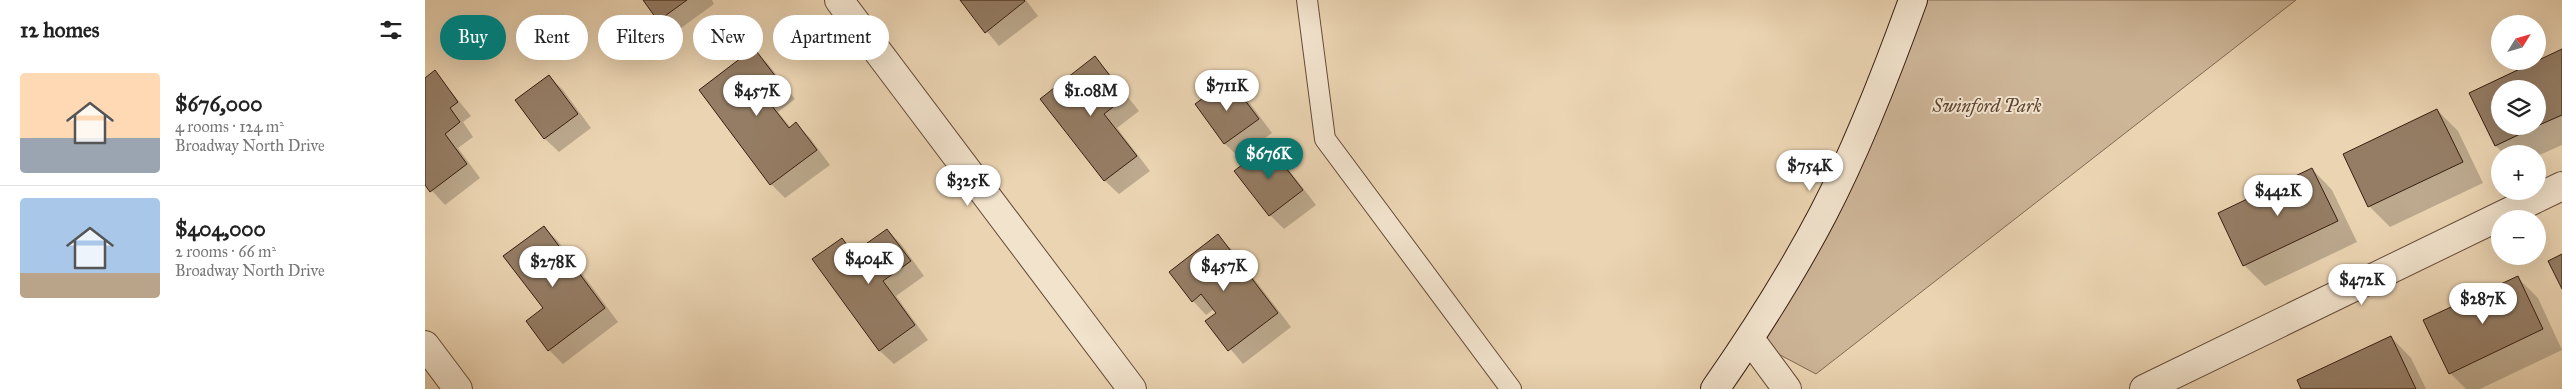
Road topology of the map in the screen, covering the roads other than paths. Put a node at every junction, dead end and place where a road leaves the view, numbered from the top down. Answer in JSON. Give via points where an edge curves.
{"nodes":[{"id":1,"x":839,"y":0,"type":"edge"},
{"id":2,"x":1307,"y":0,"type":"edge"},
{"id":3,"x":1913,"y":0,"type":"edge"},
{"id":4,"x":2562,"y":186,"type":"edge"},
{"id":5,"x":1750,"y":339,"type":"junction"},
{"id":6,"x":425,"y":345,"type":"edge"},
{"id":7,"x":458,"y":389,"type":"edge"},
{"id":8,"x":1132,"y":389,"type":"edge"},
{"id":9,"x":1511,"y":389,"type":"edge"},
{"id":10,"x":1715,"y":389,"type":"edge"},
{"id":11,"x":1787,"y":389,"type":"edge"},
{"id":12,"x":2144,"y":389,"type":"edge"}],
"edges":[{"from":1,"to":8,"type":"street"},
{"from":2,"to":9,"type":"lane","via":[[1325,139]]},
{"from":3,"to":5,"type":"street","via":[[1887,73],[1823,214]]},
{"from":4,"to":12,"type":"street"},
{"from":5,"to":10,"type":"street"},
{"from":5,"to":11,"type":"street"},
{"from":6,"to":7,"type":"street"}]}
